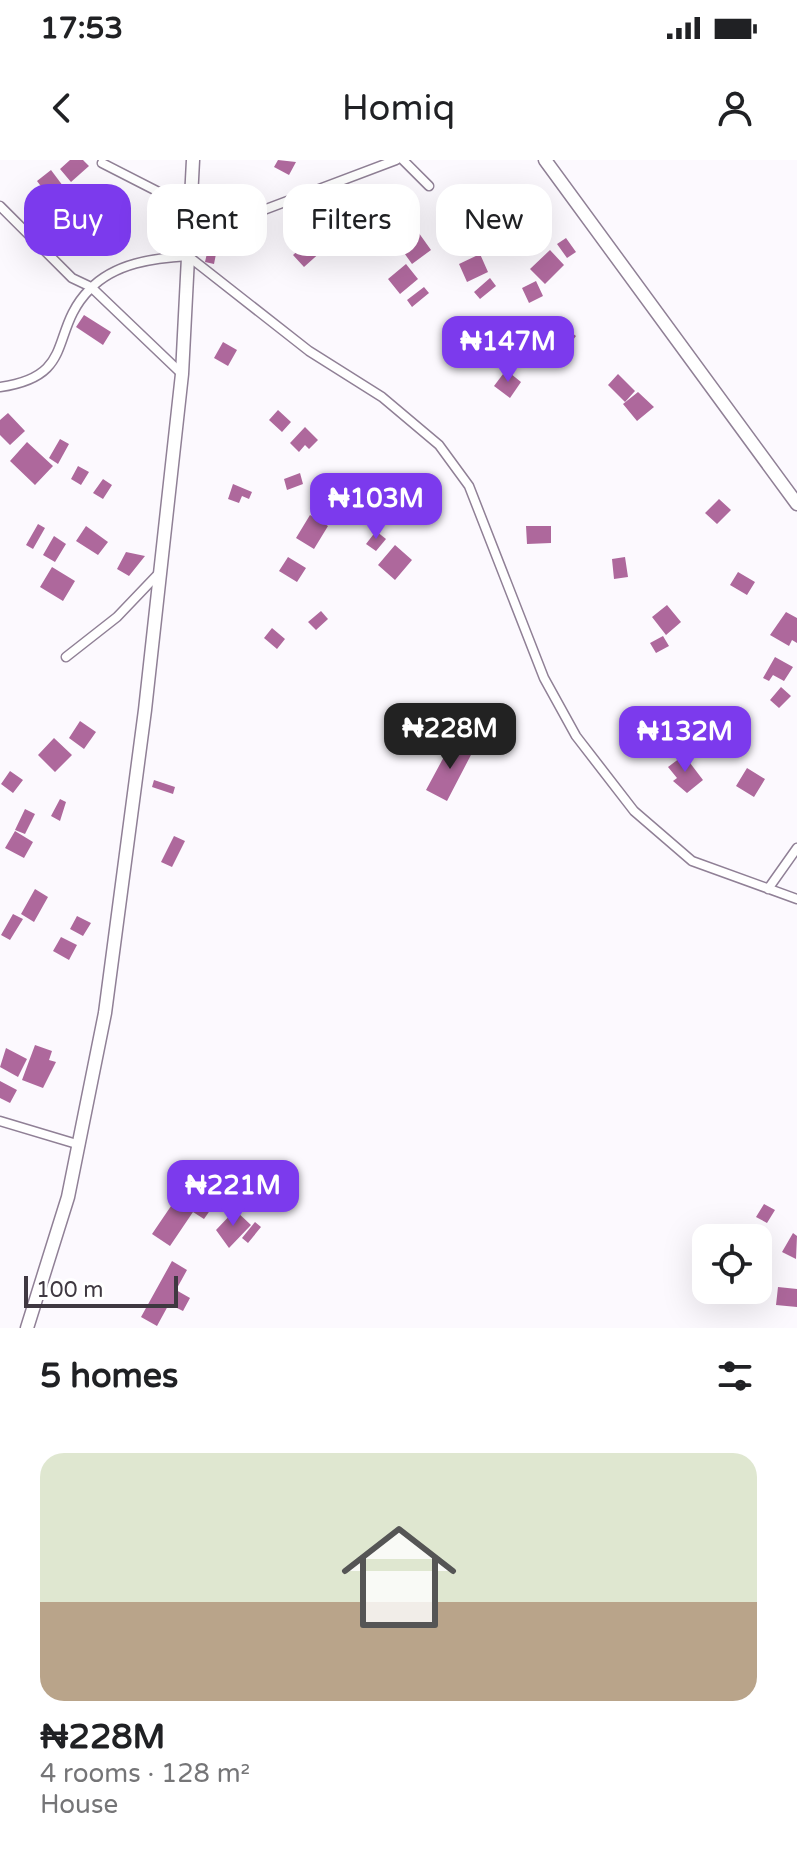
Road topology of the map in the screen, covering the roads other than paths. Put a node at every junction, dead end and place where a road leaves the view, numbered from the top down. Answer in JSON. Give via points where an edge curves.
{"nodes":[{"id":1,"x":193,"y":160,"type":"edge"},
{"id":2,"x":396,"y":160,"type":"edge"},
{"id":3,"x":403,"y":160,"type":"edge"},
{"id":4,"x":545,"y":160,"type":"edge"},
{"id":5,"x":102,"y":163,"type":"dead end"},
{"id":6,"x":192,"y":184,"type":"edge"},
{"id":7,"x":147,"y":186,"type":"edge"},
{"id":8,"x":429,"y":186,"type":"dead end"},
{"id":9,"x":0,"y":206,"type":"edge"},
{"id":10,"x":267,"y":209,"type":"edge"},
{"id":11,"x":162,"y":256,"type":"edge"},
{"id":12,"x":188,"y":256,"type":"edge"},
{"id":13,"x":195,"y":256,"type":"edge"},
{"id":14,"x":91,"y":287,"type":"junction"},
{"id":15,"x":182,"y":374,"type":"junction"},
{"id":16,"x":0,"y":387,"type":"edge"},
{"id":17,"x":797,"y":504,"type":"edge"},
{"id":18,"x":160,"y":571,"type":"junction"},
{"id":19,"x":66,"y":657,"type":"dead end"},
{"id":20,"x":797,"y":848,"type":"edge"},
{"id":21,"x":768,"y":889,"type":"junction"},
{"id":22,"x":797,"y":899,"type":"edge"},
{"id":23,"x":0,"y":1121,"type":"edge"},
{"id":24,"x":80,"y":1145,"type":"junction"},
{"id":25,"x":27,"y":1328,"type":"edge"}],
"edges":[{"from":1,"to":6,"type":"street"},
{"from":2,"to":10,"type":"street"},
{"from":3,"to":8,"type":"street"},
{"from":4,"to":17,"type":"street"},
{"from":5,"to":7,"type":"street"},
{"from":9,"to":14,"type":"street","via":[[72,278]]},
{"from":11,"to":14,"type":"street","via":[[122,269]]},
{"from":12,"to":15,"type":"street"},
{"from":13,"to":21,"type":"street","via":[[309,351],[382,397],[439,445],[469,486],[544,678],[576,736],[634,811],[668,843],[709,869]]},
{"from":14,"to":15,"type":"street"},
{"from":14,"to":16,"type":"street","via":[[50,367],[25,384]]},
{"from":15,"to":18,"type":"street"},
{"from":18,"to":19,"type":"street","via":[[117,617]]},
{"from":18,"to":24,"type":"street","via":[[105,1013]]},
{"from":20,"to":21,"type":"street"},
{"from":21,"to":22,"type":"street"},
{"from":23,"to":24,"type":"street"},
{"from":24,"to":25,"type":"street"}]}
